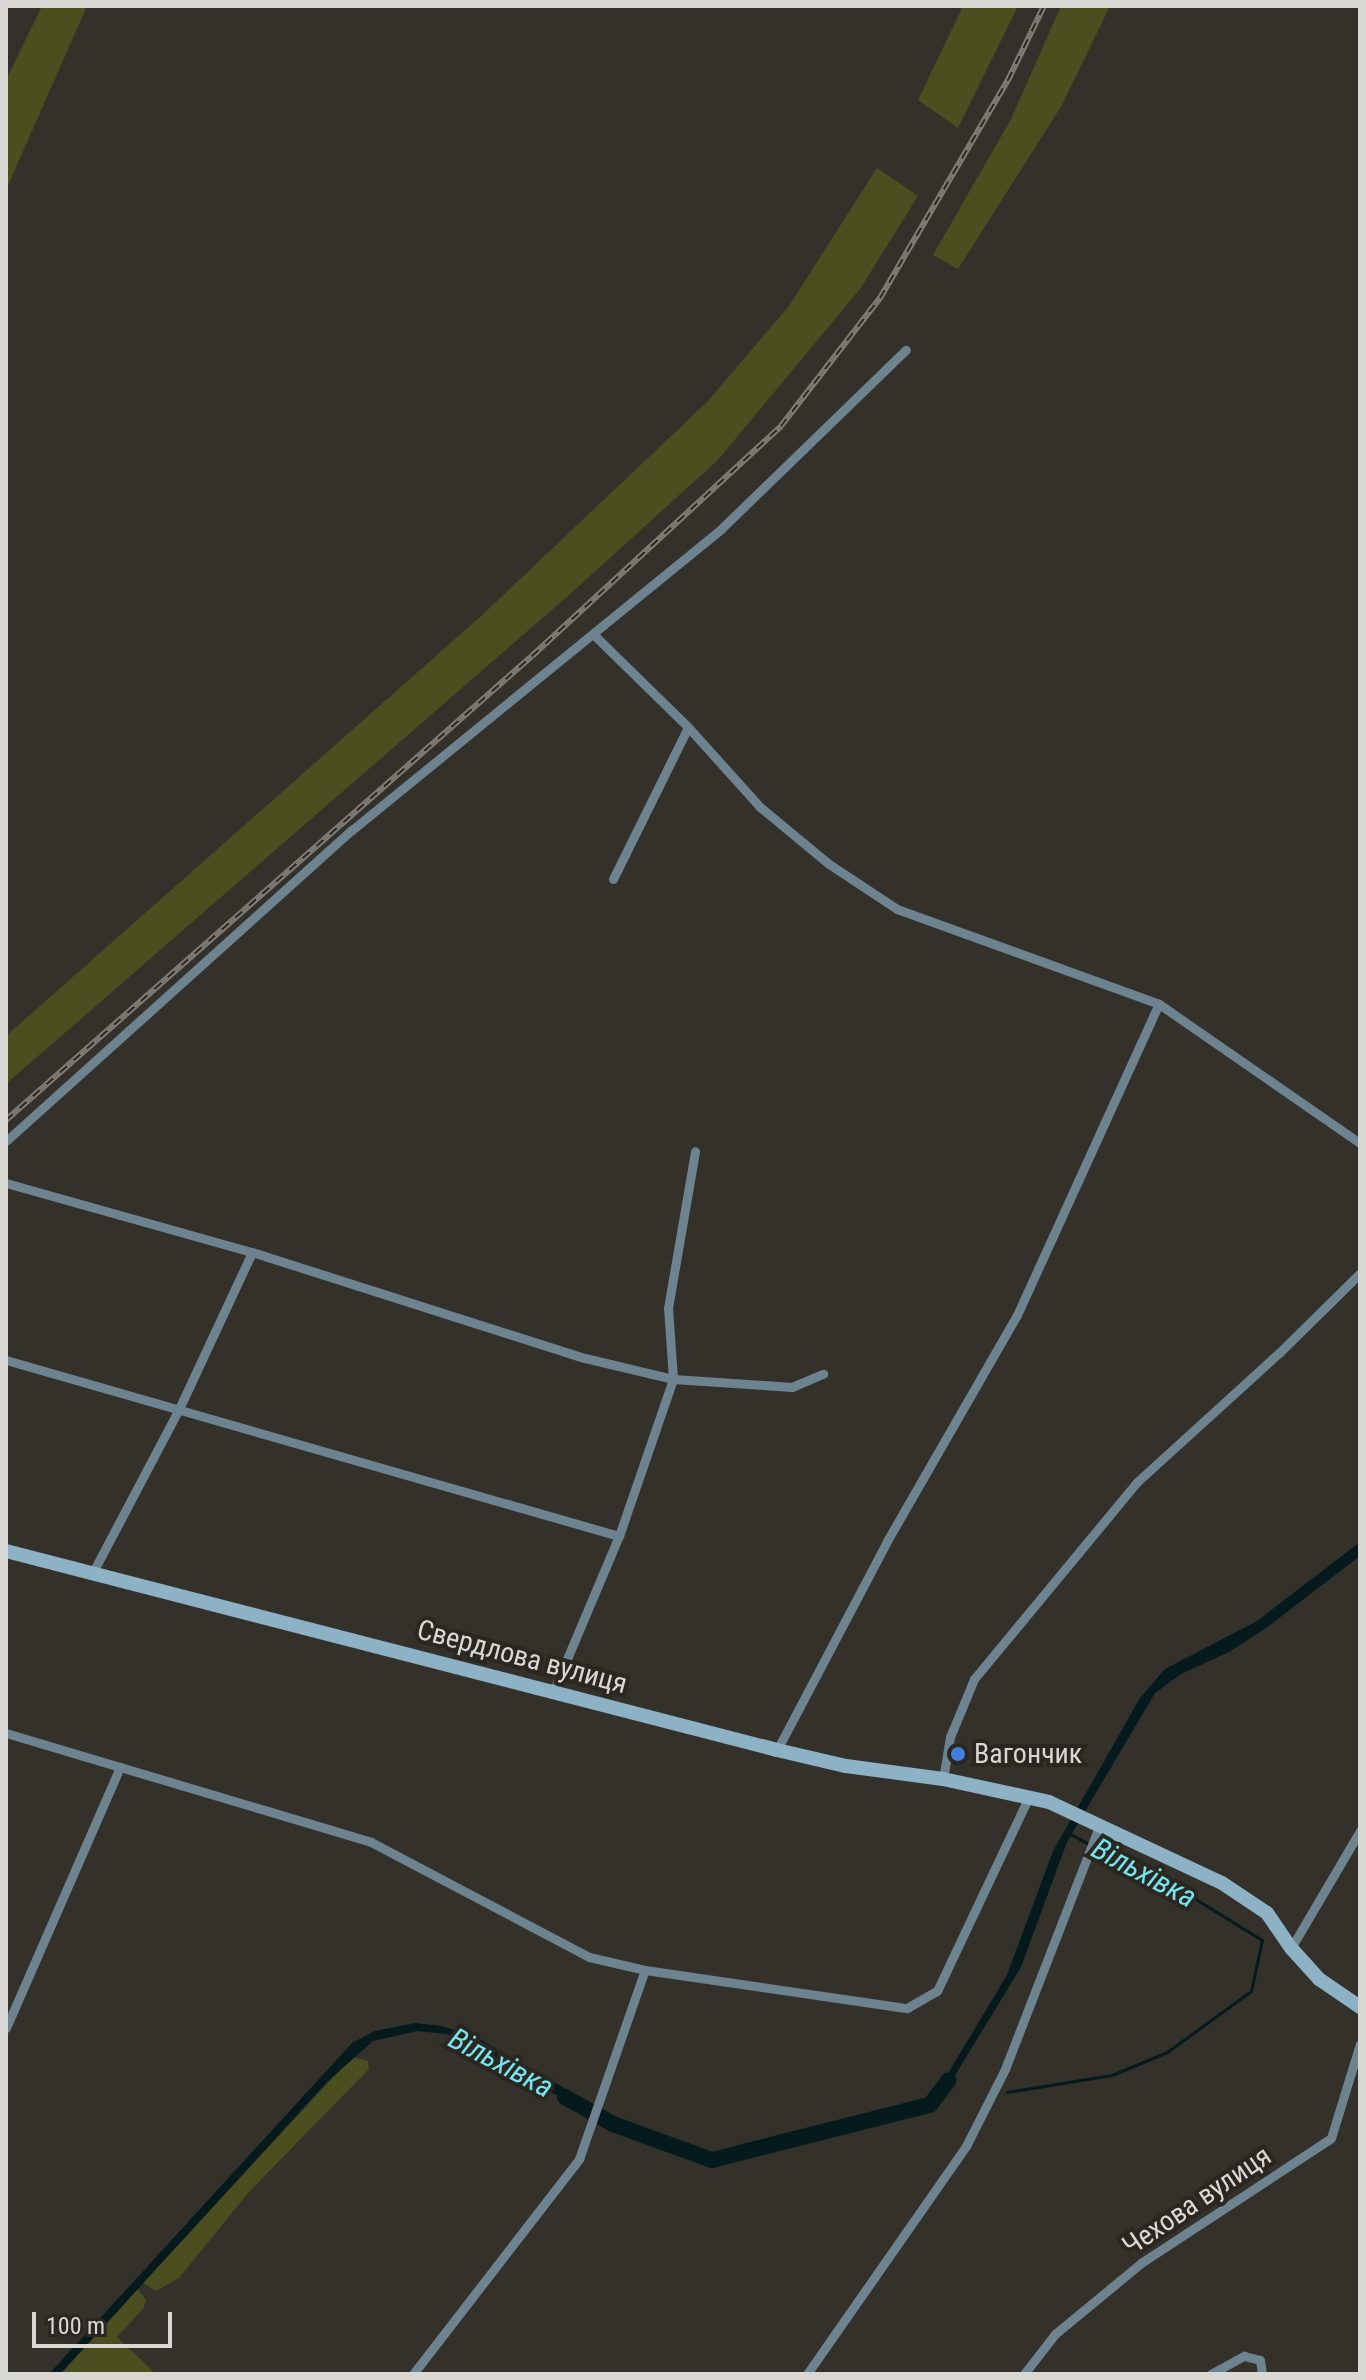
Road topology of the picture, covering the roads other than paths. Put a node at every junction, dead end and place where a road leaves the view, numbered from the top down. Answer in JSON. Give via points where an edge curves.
{"nodes":[{"id":1,"x":906,"y":350,"type":"dead end"},
{"id":2,"x":593,"y":634,"type":"junction"},
{"id":3,"x":688,"y":727,"type":"junction"},
{"id":4,"x":613,"y":879,"type":"dead end"},
{"id":5,"x":1159,"y":1004,"type":"junction"},
{"id":6,"x":6,"y":1141,"type":"edge"},
{"id":7,"x":1360,"y":1143,"type":"edge"},
{"id":8,"x":695,"y":1151,"type":"dead end"},
{"id":9,"x":6,"y":1183,"type":"edge"},
{"id":10,"x":252,"y":1252,"type":"junction"},
{"id":11,"x":1360,"y":1273,"type":"edge"},
{"id":12,"x":6,"y":1360,"type":"edge"},
{"id":13,"x":823,"y":1374,"type":"dead end"},
{"id":14,"x":673,"y":1379,"type":"junction"},
{"id":15,"x":178,"y":1411,"type":"junction"},
{"id":16,"x":619,"y":1536,"type":"junction"},
{"id":17,"x":6,"y":1551,"type":"edge"},
{"id":18,"x":93,"y":1572,"type":"junction"},
{"id":19,"x":553,"y":1692,"type":"junction"},
{"id":20,"x":6,"y":1733,"type":"edge"},
{"id":21,"x":777,"y":1750,"type":"junction"},
{"id":22,"x":120,"y":1767,"type":"junction"},
{"id":23,"x":943,"y":1779,"type":"junction"},
{"id":24,"x":1029,"y":1796,"type":"junction"},
{"id":25,"x":1094,"y":1825,"type":"junction"},
{"id":26,"x":1360,"y":1831,"type":"edge"},
{"id":27,"x":1291,"y":1948,"type":"junction"},
{"id":28,"x":645,"y":1970,"type":"junction"},
{"id":29,"x":1360,"y":2007,"type":"edge"},
{"id":30,"x":6,"y":2028,"type":"edge"},
{"id":31,"x":1360,"y":2044,"type":"edge"},
{"id":32,"x":413,"y":2374,"type":"edge"},
{"id":33,"x":807,"y":2374,"type":"edge"},
{"id":34,"x":1024,"y":2374,"type":"edge"},
{"id":35,"x":1211,"y":2374,"type":"edge"},
{"id":36,"x":1262,"y":2374,"type":"edge"}],
"edges":[{"from":1,"to":2,"type":"street","via":[[722,528]]},
{"from":2,"to":3,"type":"street"},
{"from":2,"to":6,"type":"street","via":[[352,830]]},
{"from":3,"to":4,"type":"street"},
{"from":3,"to":5,"type":"street","via":[[760,807],[829,864],[897,909]]},
{"from":5,"to":7,"type":"street"},
{"from":5,"to":21,"type":"street","via":[[1017,1315],[887,1541]]},
{"from":8,"to":14,"type":"street","via":[[668,1308]]},
{"from":9,"to":10,"type":"street"},
{"from":10,"to":14,"type":"street","via":[[585,1358]]},
{"from":10,"to":15,"type":"street"},
{"from":11,"to":23,"type":"street","via":[[1137,1482],[974,1679],[950,1737]]},
{"from":12,"to":15,"type":"street"},
{"from":13,"to":14,"type":"street","via":[[792,1387]]},
{"from":14,"to":16,"type":"street"},
{"from":15,"to":16,"type":"street"},
{"from":15,"to":18,"type":"street"},
{"from":16,"to":19,"type":"street"},
{"from":17,"to":18,"type":"street","name":"Свердлова вулиця"},
{"from":18,"to":19,"type":"street","name":"Свердлова вулиця"},
{"from":19,"to":21,"type":"street","name":"Свердлова вулиця"},
{"from":20,"to":22,"type":"street"},
{"from":21,"to":23,"type":"street","name":"Свердлова вулиця"},
{"from":22,"to":28,"type":"street","via":[[371,1842],[589,1957]]},
{"from":22,"to":30,"type":"street"},
{"from":23,"to":24,"type":"street","name":"Свердлова вулиця"},
{"from":24,"to":25,"type":"street","name":"Свердлова вулиця"},
{"from":24,"to":28,"type":"street","via":[[937,1991],[907,2008]]},
{"from":25,"to":27,"type":"street","name":"Свердлова вулиця","via":[[1222,1883],[1267,1913]]},
{"from":25,"to":33,"type":"street","via":[[1005,2069],[966,2146]]},
{"from":26,"to":27,"type":"street"},
{"from":27,"to":29,"type":"street","name":"Свердлова вулиця","via":[[1319,1979]]},
{"from":28,"to":32,"type":"street","via":[[579,2159]]},
{"from":31,"to":34,"type":"street","name":"Чехова вулиця","via":[[1331,2138],[1141,2263],[1055,2334]]},
{"from":35,"to":36,"type":"street","via":[[1244,2356],[1260,2360]]}]}
